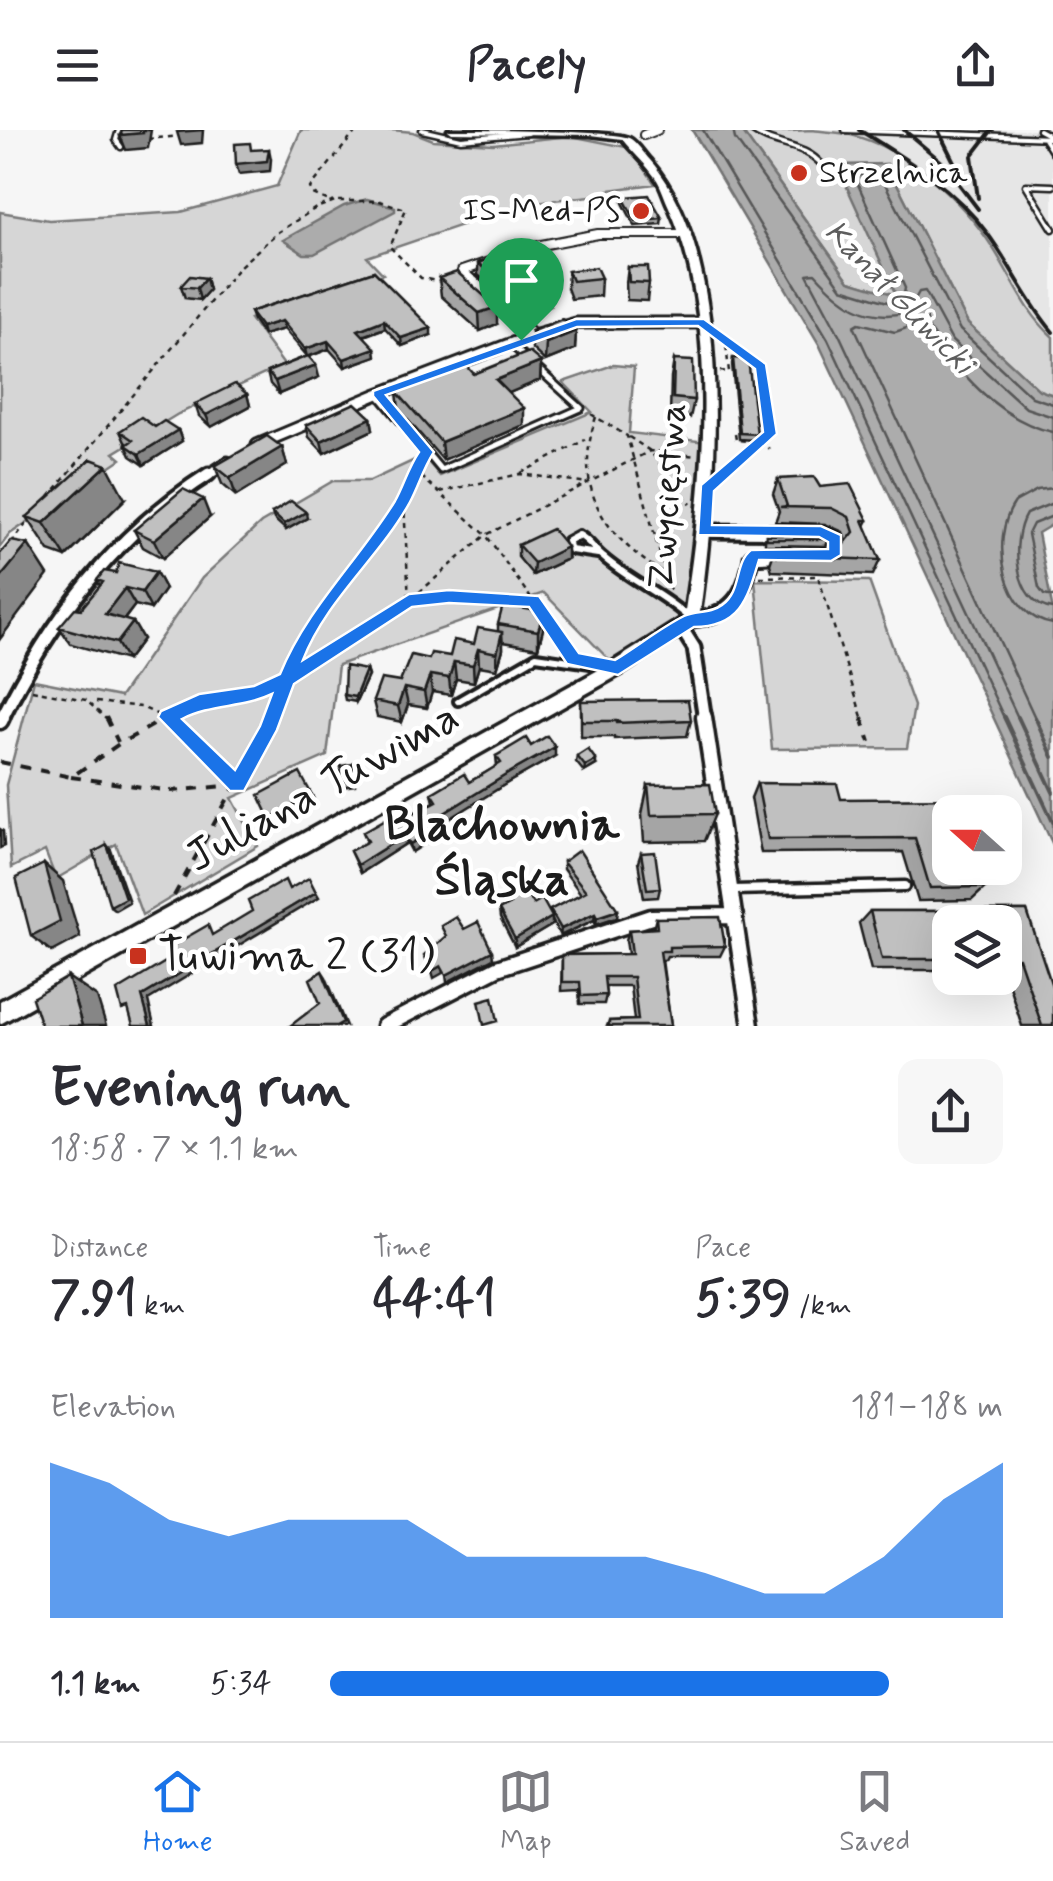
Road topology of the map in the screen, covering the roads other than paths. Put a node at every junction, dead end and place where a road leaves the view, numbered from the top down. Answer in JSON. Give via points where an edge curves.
{"nodes":[{"id":1,"x":119,"y":130,"type":"edge"},
{"id":2,"x":422,"y":130,"type":"edge"},
{"id":3,"x":452,"y":130,"type":"edge"},
{"id":4,"x":657,"y":130,"type":"edge"},
{"id":5,"x":751,"y":130,"type":"edge"},
{"id":6,"x":845,"y":130,"type":"edge"},
{"id":7,"x":985,"y":130,"type":"edge"},
{"id":8,"x":1038,"y":130,"type":"edge"},
{"id":9,"x":561,"y":131,"type":"edge"},
{"id":10,"x":874,"y":131,"type":"edge"},
{"id":11,"x":590,"y":132,"type":"edge"},
{"id":12,"x":920,"y":132,"type":"edge"},
{"id":13,"x":528,"y":134,"type":"junction"},
{"id":14,"x":617,"y":134,"type":"edge"},
{"id":15,"x":642,"y":134,"type":"edge"},
{"id":16,"x":980,"y":136,"type":"junction"},
{"id":17,"x":1043,"y":138,"type":"junction"},
{"id":18,"x":1053,"y":138,"type":"edge"},
{"id":19,"x":121,"y":147,"type":"edge"},
{"id":20,"x":644,"y":151,"type":"junction"},
{"id":21,"x":1053,"y":153,"type":"edge"},
{"id":22,"x":822,"y":165,"type":"dead end"},
{"id":23,"x":1053,"y":186,"type":"edge"},
{"id":24,"x":1053,"y":229,"type":"edge"},
{"id":25,"x":687,"y":234,"type":"junction"},
{"id":26,"x":704,"y":325,"type":"junction"},
{"id":27,"x":534,"y":335,"type":"junction"},
{"id":28,"x":510,"y":344,"type":"junction"},
{"id":29,"x":378,"y":394,"type":"junction"},
{"id":30,"x":704,"y":531,"type":"junction"},
{"id":31,"x":598,"y":554,"type":"junction"},
{"id":32,"x":794,"y":555,"type":"edge"},
{"id":33,"x":812,"y":555,"type":"edge"},
{"id":34,"x":686,"y":625,"type":"junction"},
{"id":35,"x":618,"y":668,"type":"junction"},
{"id":36,"x":458,"y":701,"type":"dead end"},
{"id":37,"x":0,"y":720,"type":"edge"},
{"id":38,"x":905,"y":886,"type":"dead end"},
{"id":39,"x":732,"y":890,"type":"junction"},
{"id":40,"x":735,"y":916,"type":"junction"},
{"id":41,"x":0,"y":1013,"type":"edge"},
{"id":42,"x":384,"y":1026,"type":"edge"},
{"id":43,"x":752,"y":1026,"type":"edge"}],
"edges":[{"from":1,"to":19,"type":"lane"},
{"from":2,"to":13,"type":"lane","via":[[491,140]]},
{"from":3,"to":13,"type":"street"},
{"from":4,"to":15,"type":"street"},
{"from":5,"to":22,"type":"lane","via":[[766,142],[810,152]]},
{"from":6,"to":10,"type":"lane"},
{"from":7,"to":16,"type":"lane"},
{"from":8,"to":18,"type":"lane"},
{"from":9,"to":11,"type":"street"},
{"from":9,"to":13,"type":"street"},
{"from":10,"to":12,"type":"lane"},
{"from":11,"to":14,"type":"street"},
{"from":12,"to":16,"type":"lane"},
{"from":14,"to":15,"type":"street"},
{"from":14,"to":20,"type":"street","name":"Zwycięstwa"},
{"from":15,"to":20,"type":"street","name":"Zwycięstwa"},
{"from":16,"to":17,"type":"lane"},
{"from":17,"to":18,"type":"lane"},
{"from":17,"to":21,"type":"lane"},
{"from":20,"to":25,"type":"street","name":"Zwycięstwa","via":[[669,188]]},
{"from":23,"to":24,"type":"lane","via":[[1026,185]]},
{"from":25,"to":26,"type":"street","name":"Zwycięstwa"},
{"from":25,"to":27,"type":"street","via":[[598,234],[462,271]]},
{"from":26,"to":27,"type":"street","via":[[618,320]]},
{"from":26,"to":30,"type":"street","name":"Zwycięstwa"},
{"from":27,"to":28,"type":"street"},
{"from":28,"to":29,"type":"street"},
{"from":28,"to":29,"type":"lane","via":[[582,408],[441,470]]},
{"from":29,"to":37,"type":"street","via":[[258,445],[147,519],[60,612]]},
{"from":30,"to":33,"type":"street","via":[[821,532],[836,539],[831,555]]},
{"from":30,"to":34,"type":"street","name":"Zwycięstwa"},
{"from":31,"to":31,"type":"lane","via":[[587,538],[568,541],[571,550]]},
{"from":31,"to":34,"type":"lane","via":[[674,602]]},
{"from":32,"to":34,"type":"street","via":[[751,557],[743,592],[729,610]]},
{"from":34,"to":35,"type":"street","name":"Juliana Tuwima"},
{"from":34,"to":39,"type":"street","name":"Zwycięstwa"},
{"from":35,"to":36,"type":"lane","via":[[536,656]]},
{"from":35,"to":41,"type":"street","name":"Juliana Tuwima","via":[[160,921],[41,997]]},
{"from":38,"to":39,"type":"lane"},
{"from":39,"to":40,"type":"street","name":"Zwycięstwa"},
{"from":40,"to":42,"type":"street","via":[[651,917],[498,968]]},
{"from":40,"to":43,"type":"street","name":"Zwycięstwa"}]}
